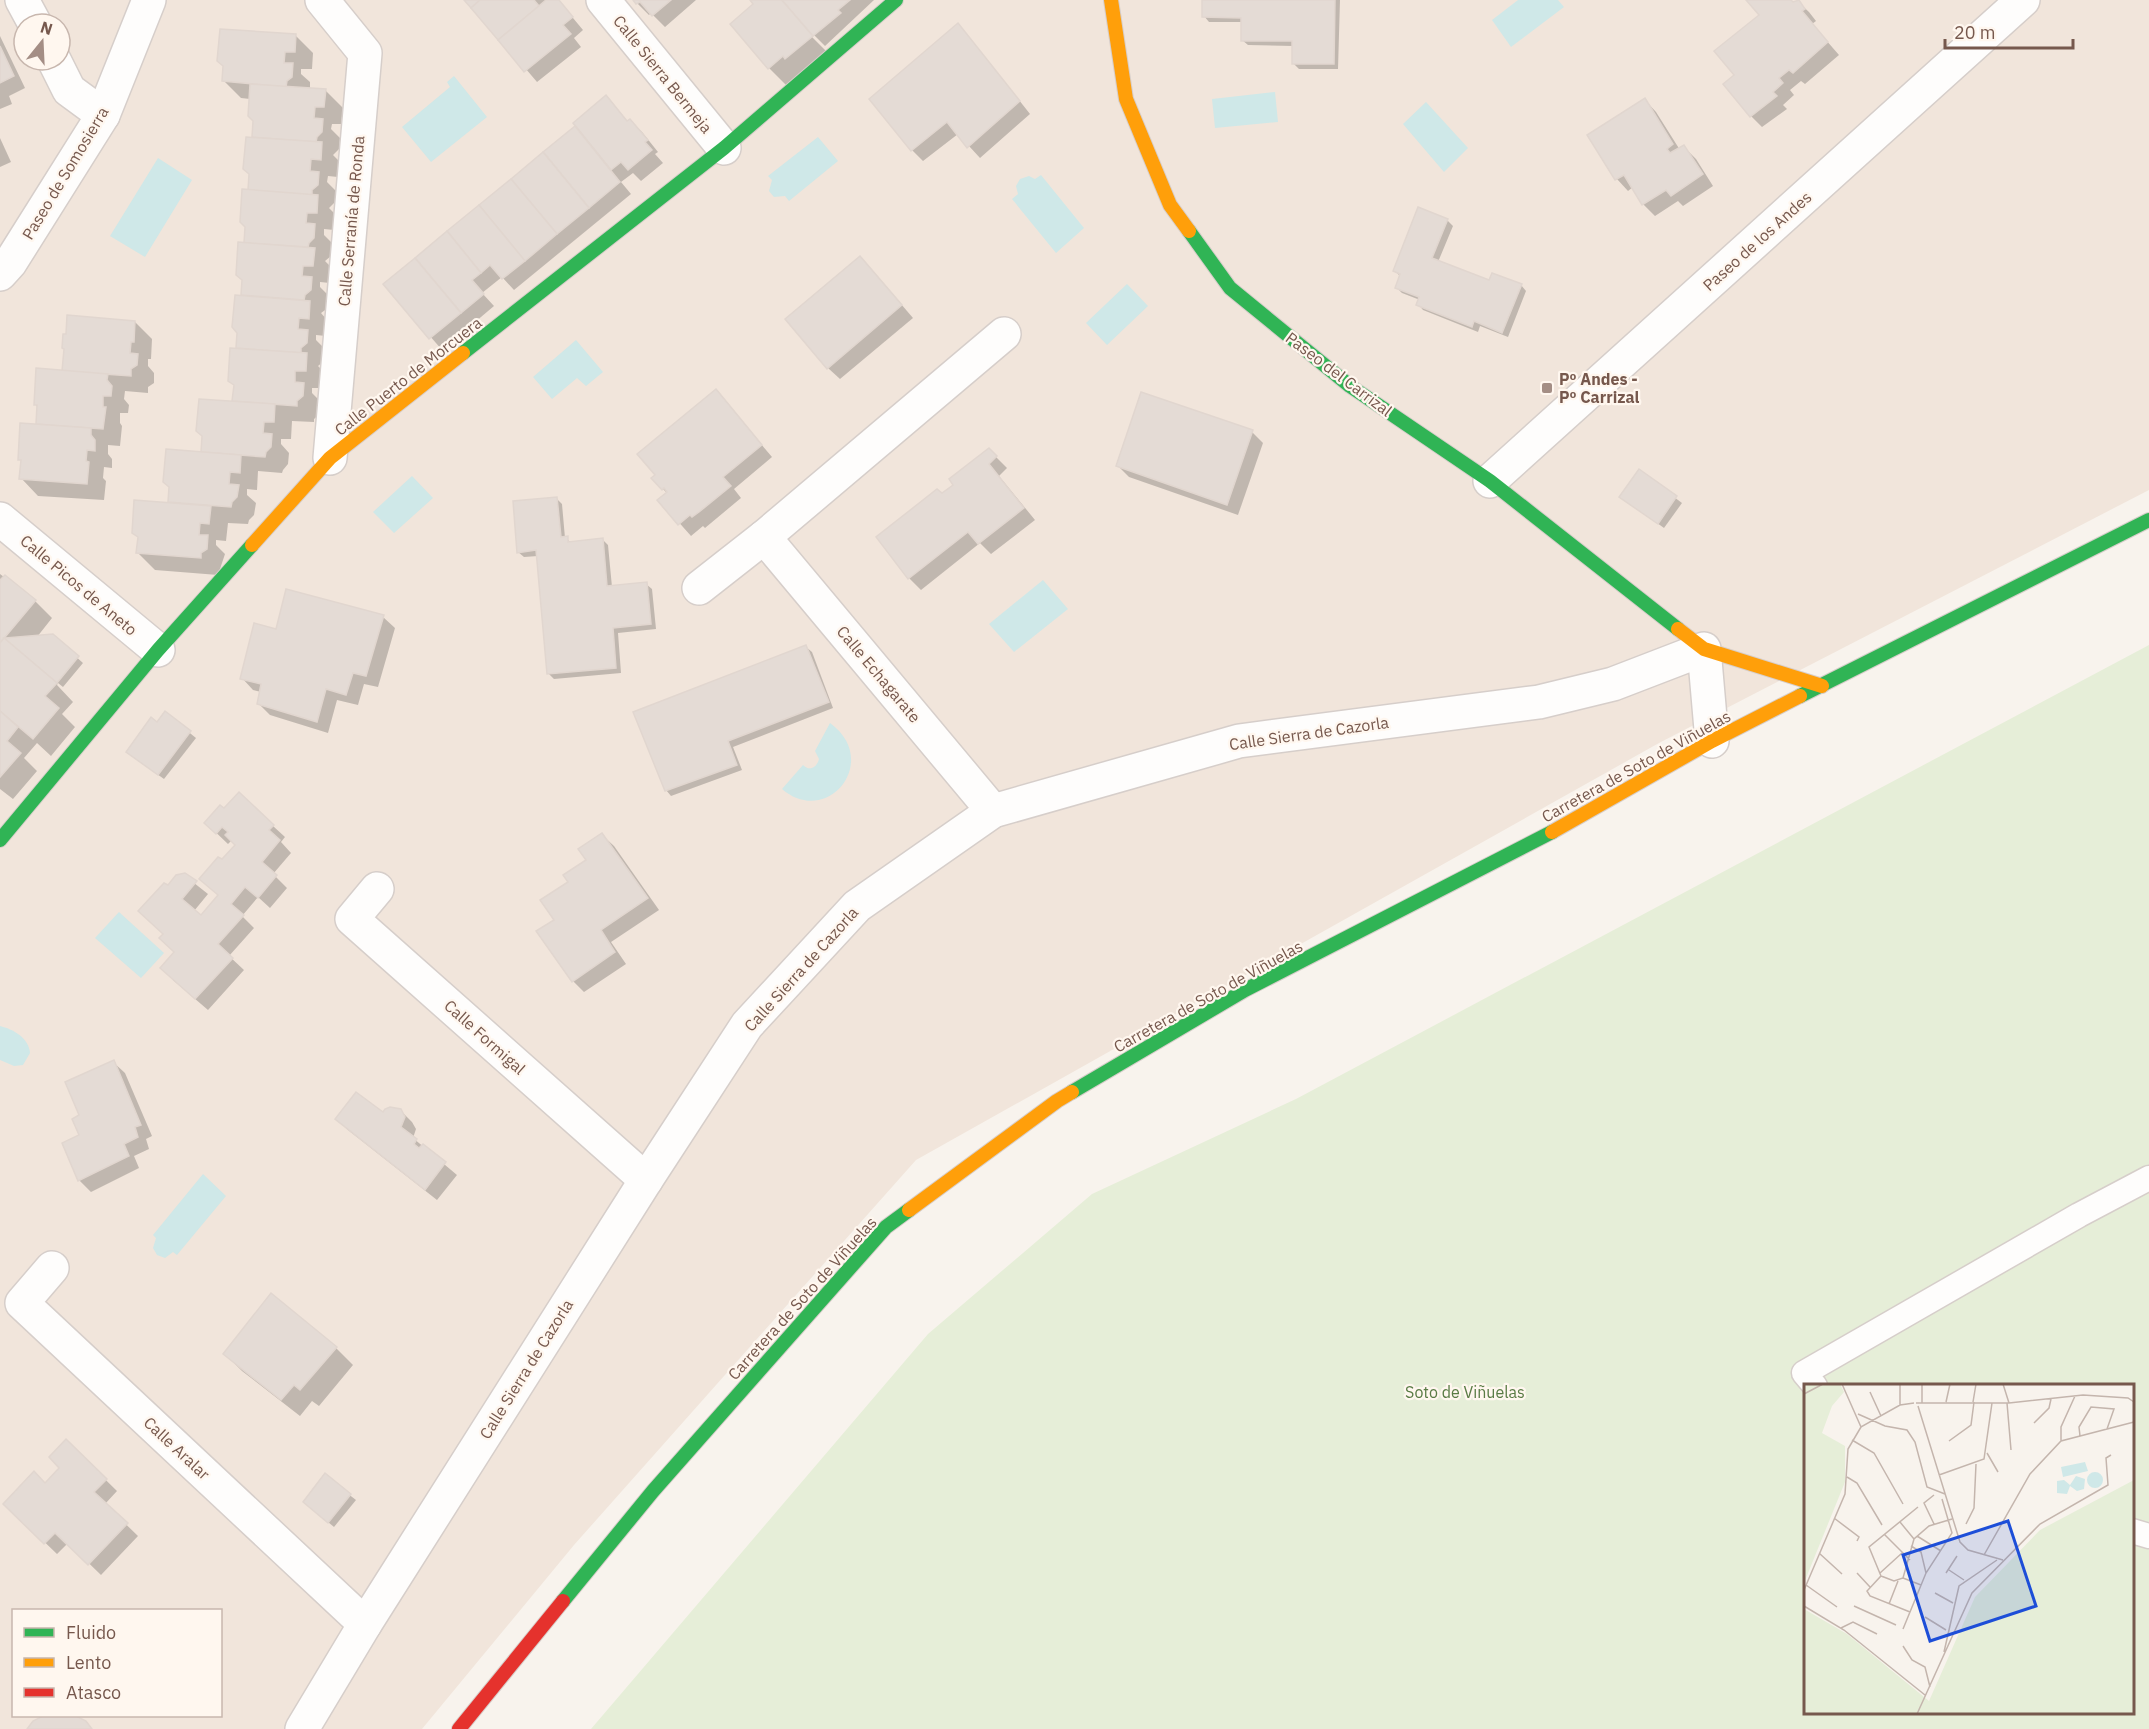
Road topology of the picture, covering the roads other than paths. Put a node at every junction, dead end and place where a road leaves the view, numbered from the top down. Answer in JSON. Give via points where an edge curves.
{"nodes":[{"id":1,"x":149,"y":0,"type":"edge"},
{"id":2,"x":322,"y":0,"type":"edge"},
{"id":3,"x":603,"y":0,"type":"edge"},
{"id":4,"x":896,"y":0,"type":"edge"},
{"id":5,"x":1111,"y":0,"type":"edge"},
{"id":6,"x":2023,"y":0,"type":"edge"},
{"id":7,"x":60,"y":72,"type":"edge"},
{"id":8,"x":103,"y":115,"type":"junction"},
{"id":9,"x":724,"y":148,"type":"junction"},
{"id":10,"x":0,"y":274,"type":"edge"},
{"id":11,"x":1004,"y":334,"type":"dead end"},
{"id":12,"x":330,"y":458,"type":"junction"},
{"id":13,"x":1490,"y":482,"type":"junction"},
{"id":14,"x":0,"y":519,"type":"edge"},
{"id":15,"x":2149,"y":520,"type":"edge"},
{"id":16,"x":764,"y":537,"type":"junction"},
{"id":17,"x":699,"y":588,"type":"dead end"},
{"id":18,"x":1704,"y":648,"type":"junction"},
{"id":19,"x":158,"y":651,"type":"junction"},
{"id":20,"x":1822,"y":686,"type":"junction"},
{"id":21,"x":1713,"y":741,"type":"junction"},
{"id":22,"x":993,"y":811,"type":"junction"},
{"id":23,"x":0,"y":840,"type":"edge"},
{"id":24,"x":377,"y":889,"type":"dead end"},
{"id":25,"x":2149,"y":1178,"type":"edge"},
{"id":26,"x":646,"y":1180,"type":"junction"},
{"id":27,"x":52,"y":1268,"type":"dead end"},
{"id":28,"x":1813,"y":1384,"type":"edge"},
{"id":29,"x":2134,"y":1531,"type":"edge"},
{"id":30,"x":2149,"y":1536,"type":"edge"},
{"id":31,"x":365,"y":1624,"type":"junction"},
{"id":32,"x":302,"y":1729,"type":"edge"},
{"id":33,"x":459,"y":1729,"type":"edge"}],
"edges":[{"from":1,"to":8,"type":"street","name":"Paseo de Somosierra"},
{"from":2,"to":12,"type":"street","name":"Calle Serranía de Ronda","via":[[365,53]]},
{"from":3,"to":9,"type":"street","name":"Calle Sierra Bermeja"},
{"from":4,"to":9,"type":"street","name":"Calle Puerto de Morcuera"},
{"from":5,"to":13,"type":"street","name":"Paseo del Carrizal","via":[[1126,99],[1170,205],[1230,288],[1350,386]]},
{"from":6,"to":13,"type":"street","name":"Paseo de los Andes"},
{"from":7,"to":8,"type":"street","via":[[69,90]]},
{"from":8,"to":10,"type":"street","name":"Paseo de Somosierra"},
{"from":9,"to":12,"type":"street","name":"Calle Puerto de Morcuera"},
{"from":11,"to":16,"type":"street"},
{"from":12,"to":19,"type":"street","name":"Calle Puerto de Morcuera"},
{"from":13,"to":18,"type":"street","name":"Paseo del Carrizal"},
{"from":14,"to":19,"type":"street","name":"Calle Picos de Aneto"},
{"from":15,"to":20,"type":"street","name":"Carretera de Soto de Viñuelas"},
{"from":16,"to":17,"type":"street"},
{"from":16,"to":22,"type":"street","name":"Calle Echagarate"},
{"from":18,"to":20,"type":"street","name":"Paseo del Carrizal"},
{"from":18,"to":21,"type":"street"},
{"from":18,"to":22,"type":"street","name":"Calle Sierra de Cazorla","via":[[1613,684],[1539,702],[1239,741]]},
{"from":19,"to":23,"type":"street","name":"Calle Puerto de Morcuera"},
{"from":20,"to":21,"type":"street","name":"Carretera de Soto de Viñuelas"},
{"from":21,"to":33,"type":"street","name":"Carretera de Soto de Viñuelas","via":[[1533,843],[1235,996],[1057,1101],[886,1227],[653,1491]]},
{"from":22,"to":26,"type":"street","name":"Calle Sierra de Cazorla","via":[[857,906],[747,1025]]},
{"from":24,"to":26,"type":"street","name":"Calle Formigal","via":[[352,919]]},
{"from":25,"to":28,"type":"lane","via":[[1804,1373]]},
{"from":26,"to":31,"type":"street","name":"Calle Sierra de Cazorla"},
{"from":27,"to":31,"type":"street","name":"Calle Aralar","via":[[22,1303]]},
{"from":29,"to":30,"type":"lane"},
{"from":31,"to":32,"type":"street","name":"Calle Sierra de Cazorla"}]}
